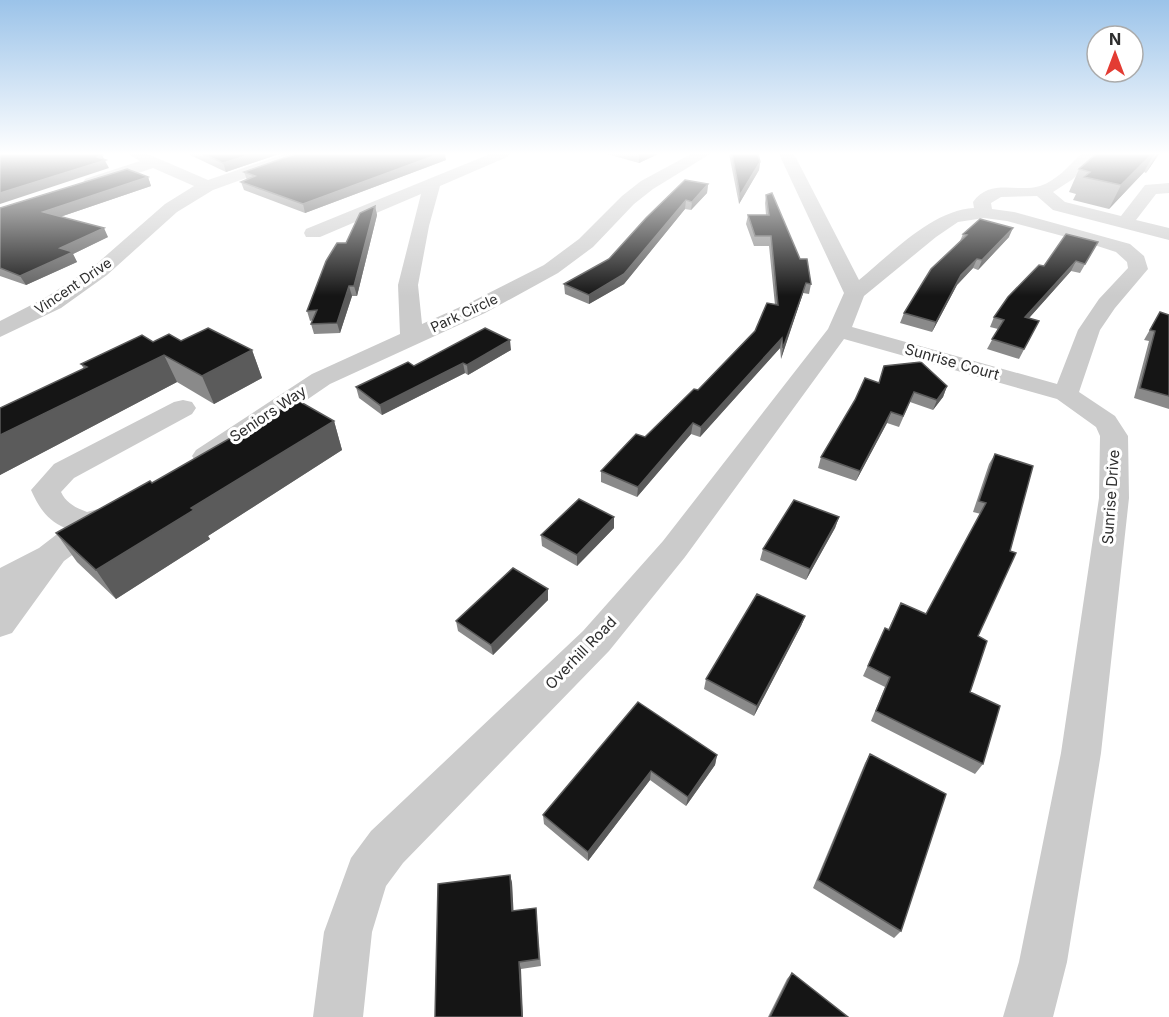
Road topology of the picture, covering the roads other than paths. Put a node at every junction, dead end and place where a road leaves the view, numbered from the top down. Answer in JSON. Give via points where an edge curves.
{"nodes":[{"id":1,"x":182,"y":201,"type":"edge"},
{"id":2,"x":390,"y":201,"type":"edge"},
{"id":3,"x":427,"y":201,"type":"edge"},
{"id":4,"x":627,"y":201,"type":"edge"},
{"id":5,"x":810,"y":201,"type":"edge"},
{"id":6,"x":982,"y":201,"type":"edge"},
{"id":7,"x":1054,"y":201,"type":"edge"},
{"id":8,"x":1141,"y":201,"type":"edge"},
{"id":9,"x":984,"y":213,"type":"junction"},
{"id":10,"x":1125,"y":223,"type":"junction"},
{"id":11,"x":313,"y":233,"type":"dead end"},
{"id":12,"x":1169,"y":234,"type":"edge"},
{"id":13,"x":855,"y":293,"type":"junction"},
{"id":14,"x":0,"y":330,"type":"edge"},
{"id":15,"x":839,"y":330,"type":"junction"},
{"id":16,"x":412,"y":337,"type":"junction"},
{"id":17,"x":1066,"y":394,"type":"junction"},
{"id":18,"x":183,"y":408,"type":"dead end"},
{"id":19,"x":181,"y":473,"type":"edge"},
{"id":20,"x":119,"y":508,"type":"edge"},
{"id":21,"x":88,"y":525,"type":"junction"},
{"id":22,"x":53,"y":553,"type":"junction"},
{"id":23,"x":0,"y":584,"type":"edge"},
{"id":24,"x":0,"y":623,"type":"edge"},
{"id":25,"x":338,"y":1017,"type":"edge"},
{"id":26,"x":1028,"y":1017,"type":"edge"}],
"edges":[{"from":1,"to":14,"type":"street","name":"Vincent Drive","via":[[100,271],[53,303]]},
{"from":2,"to":11,"type":"street"},
{"from":3,"to":16,"type":"street","name":"Park Circle","via":[[408,285]]},
{"from":4,"to":16,"type":"street","name":"Park Circle","via":[[586,243],[551,269]]},
{"from":5,"to":13,"type":"street"},
{"from":6,"to":9,"type":"street"},
{"from":7,"to":10,"type":"street"},
{"from":8,"to":10,"type":"street"},
{"from":9,"to":13,"type":"street","via":[[952,218]]},
{"from":9,"to":17,"type":"street","via":[[1092,238],[1123,248],[1137,260],[1138,270],[1089,330]]},
{"from":10,"to":12,"type":"street"},
{"from":13,"to":15,"type":"street","name":"Overhill Road"},
{"from":15,"to":17,"type":"street","name":"Sunrise Court"},
{"from":15,"to":25,"type":"street","name":"Overhill Road","via":[[674,549],[596,641],[387,848],[368,874],[348,932]]},
{"from":16,"to":19,"type":"street","name":"Seniors Way","via":[[309,386]]},
{"from":17,"to":26,"type":"street","name":"Sunrise Drive","via":[[1106,423],[1114,436],[1114,498],[1082,753],[1043,962]]},
{"from":18,"to":21,"type":"street","via":[[64,471],[46,490],[52,506]]},
{"from":20,"to":21,"type":"street"},
{"from":21,"to":22,"type":"street"},
{"from":22,"to":23,"type":"street"},
{"from":22,"to":24,"type":"street"}]}
